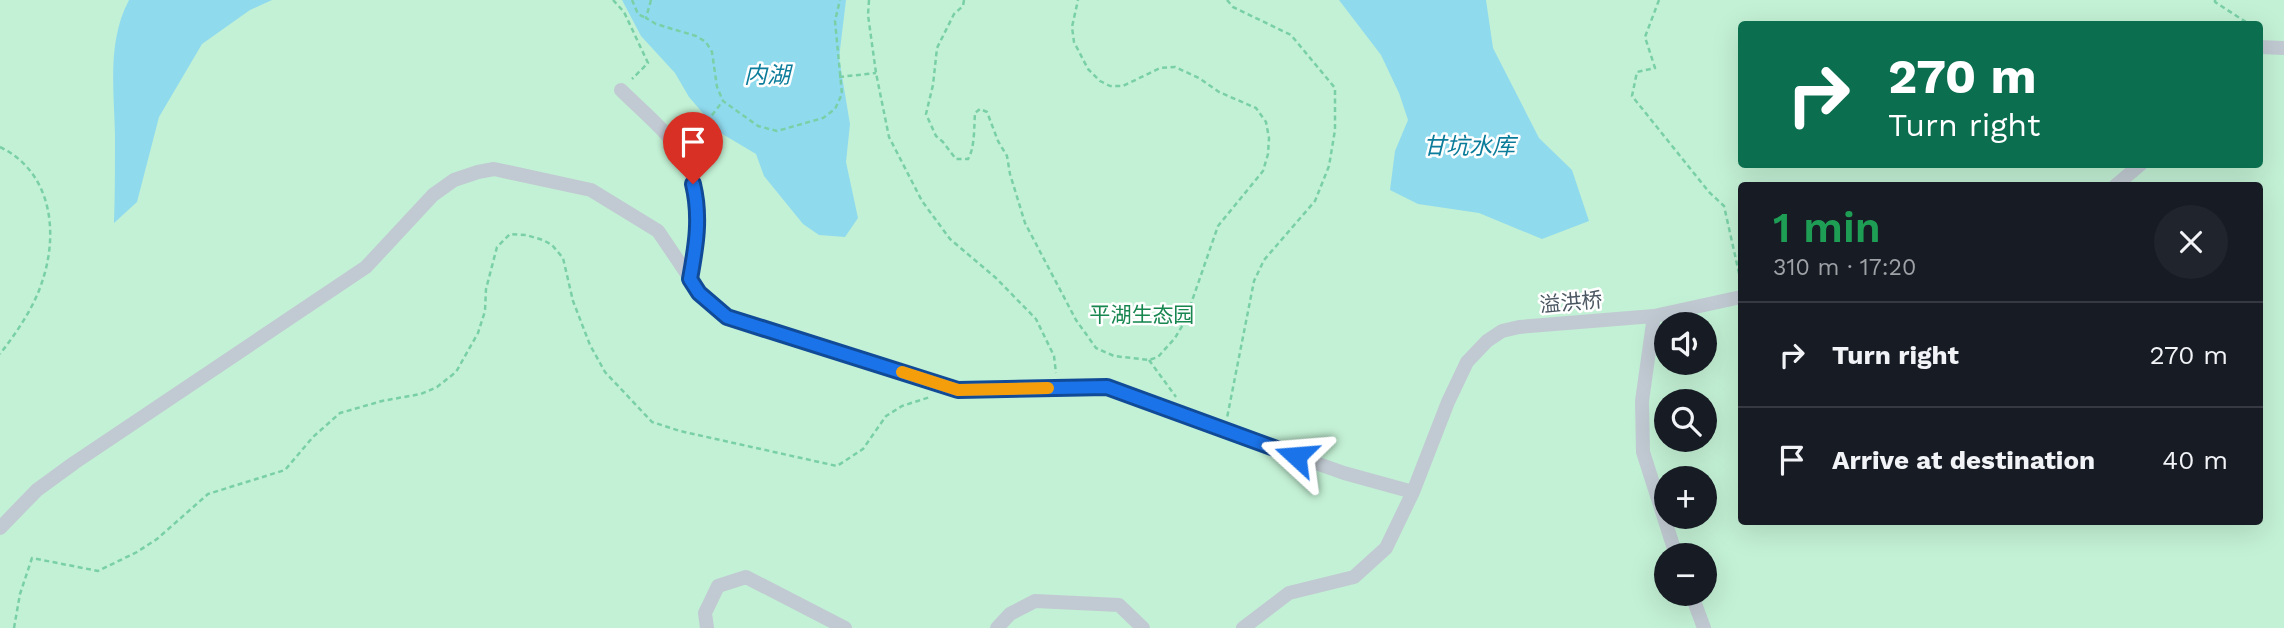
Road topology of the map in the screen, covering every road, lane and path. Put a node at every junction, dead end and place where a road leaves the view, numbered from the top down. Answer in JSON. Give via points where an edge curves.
{"nodes":[{"id":1,"x":613,"y":0,"type":"edge"},
{"id":2,"x":632,"y":0,"type":"edge"},
{"id":3,"x":651,"y":0,"type":"edge"},
{"id":4,"x":840,"y":0,"type":"edge"},
{"id":5,"x":869,"y":0,"type":"edge"},
{"id":6,"x":964,"y":0,"type":"edge"},
{"id":7,"x":1078,"y":0,"type":"edge"},
{"id":8,"x":1227,"y":0,"type":"edge"},
{"id":9,"x":1659,"y":0,"type":"edge"},
{"id":10,"x":2215,"y":0,"type":"edge"},
{"id":11,"x":646,"y":18,"type":"junction"},
{"id":12,"x":2244,"y":21,"type":"edge"},
{"id":13,"x":2263,"y":47,"type":"edge"},
{"id":14,"x":2284,"y":48,"type":"edge"},
{"id":15,"x":876,"y":74,"type":"junction"},
{"id":16,"x":839,"y":77,"type":"junction"},
{"id":17,"x":621,"y":90,"type":"joint"},
{"id":18,"x":723,"y":101,"type":"junction"},
{"id":19,"x":0,"y":147,"type":"edge"},
{"id":20,"x":681,"y":155,"type":"junction"},
{"id":21,"x":2136,"y":168,"type":"edge"},
{"id":22,"x":2120,"y":182,"type":"edge"},
{"id":23,"x":1738,"y":271,"type":"edge"},
{"id":24,"x":690,"y":279,"type":"junction"},
{"id":25,"x":1738,"y":298,"type":"edge"},
{"id":26,"x":1672,"y":312,"type":"edge"},
{"id":27,"x":1654,"y":316,"type":"joint"},
{"id":28,"x":0,"y":354,"type":"edge"},
{"id":29,"x":1149,"y":360,"type":"junction"},
{"id":30,"x":1058,"y":388,"type":"junction"},
{"id":31,"x":958,"y":390,"type":"junction"},
{"id":32,"x":1188,"y":418,"type":"junction"},
{"id":33,"x":1225,"y":431,"type":"junction"},
{"id":34,"x":1413,"y":492,"type":"junction"},
{"id":35,"x":0,"y":528,"type":"edge"},
{"id":36,"x":1672,"y":543,"type":"edge"},
{"id":37,"x":1696,"y":606,"type":"edge"},
{"id":38,"x":14,"y":628,"type":"edge"},
{"id":39,"x":707,"y":628,"type":"edge"},
{"id":40,"x":845,"y":628,"type":"edge"},
{"id":41,"x":997,"y":628,"type":"edge"},
{"id":42,"x":1143,"y":628,"type":"edge"},
{"id":43,"x":1243,"y":628,"type":"edge"},
{"id":44,"x":1704,"y":628,"type":"edge"}],
"edges":[{"from":1,"to":17,"type":"path","via":[[624,12],[648,63]]},
{"from":2,"to":11,"type":"path"},
{"from":3,"to":11,"type":"path"},
{"from":4,"to":16,"type":"path","via":[[835,21]]},
{"from":5,"to":15,"type":"path"},
{"from":6,"to":29,"type":"path","via":[[937,48],[926,114],[936,136],[956,159],[968,159],[974,150],[975,113],[980,109],[987,112],[1007,156],[1025,223],[1076,320],[1096,348],[1114,356]]},
{"from":7,"to":29,"type":"path","via":[[1074,42],[1087,69],[1100,81],[1123,86],[1160,68],[1175,67],[1256,108],[1266,122],[1269,138],[1263,171],[1218,226],[1175,338],[1158,357]]},
{"from":8,"to":33,"type":"path","via":[[1291,35],[1335,88],[1335,130],[1329,166],[1315,201],[1264,260],[1254,281]]},
{"from":9,"to":23,"type":"path","via":[[1645,37],[1655,68],[1637,72],[1632,96],[1724,206]]},
{"from":10,"to":12,"type":"path"},
{"from":11,"to":18,"type":"path","via":[[706,42]]},
{"from":13,"to":14,"type":"street"},
{"from":15,"to":16,"type":"path"},
{"from":15,"to":30,"type":"path","via":[[889,137],[922,201],[950,239],[1036,319],[1054,356]]},
{"from":16,"to":18,"type":"path","via":[[842,94],[835,109],[822,118],[777,131],[758,127]]},
{"from":17,"to":20,"type":"street"},
{"from":18,"to":20,"type":"path"},
{"from":19,"to":28,"type":"path","via":[[31,170],[45,194],[50,253],[30,309]]},
{"from":20,"to":24,"type":"street","via":[[689,166],[697,201],[698,238]]},
{"from":21,"to":22,"type":"street"},
{"from":24,"to":31,"type":"street","via":[[727,317]]},
{"from":24,"to":35,"type":"street","via":[[658,231],[591,190],[494,169],[454,180],[433,195],[366,267],[74,463],[37,490]]},
{"from":25,"to":26,"type":"street","name":"溢洪桥"},
{"from":27,"to":34,"type":"street","name":"溢洪桥","via":[[1519,327],[1487,341],[1467,362]]},
{"from":27,"to":36,"type":"street","via":[[1643,401],[1643,452]]},
{"from":29,"to":32,"type":"path"},
{"from":30,"to":31,"type":"street"},
{"from":30,"to":32,"type":"street","via":[[1107,387]]},
{"from":31,"to":38,"type":"path","via":[[886,416],[863,449],[837,466],[652,422],[605,372],[590,345],[563,258],[543,240],[510,234],[497,247],[485,311],[456,372],[421,394],[340,414],[285,470],[208,494],[157,539],[98,571],[32,558]]},
{"from":32,"to":33,"type":"street"},
{"from":33,"to":34,"type":"street"},
{"from":34,"to":43,"type":"street","name":"溢洪桥","via":[[1386,548],[1354,577],[1289,593]]},
{"from":37,"to":44,"type":"street"},
{"from":39,"to":40,"type":"street","via":[[705,613],[718,586],[746,577]]},
{"from":41,"to":42,"type":"street","via":[[1010,614],[1035,601],[1119,606]]}]}
